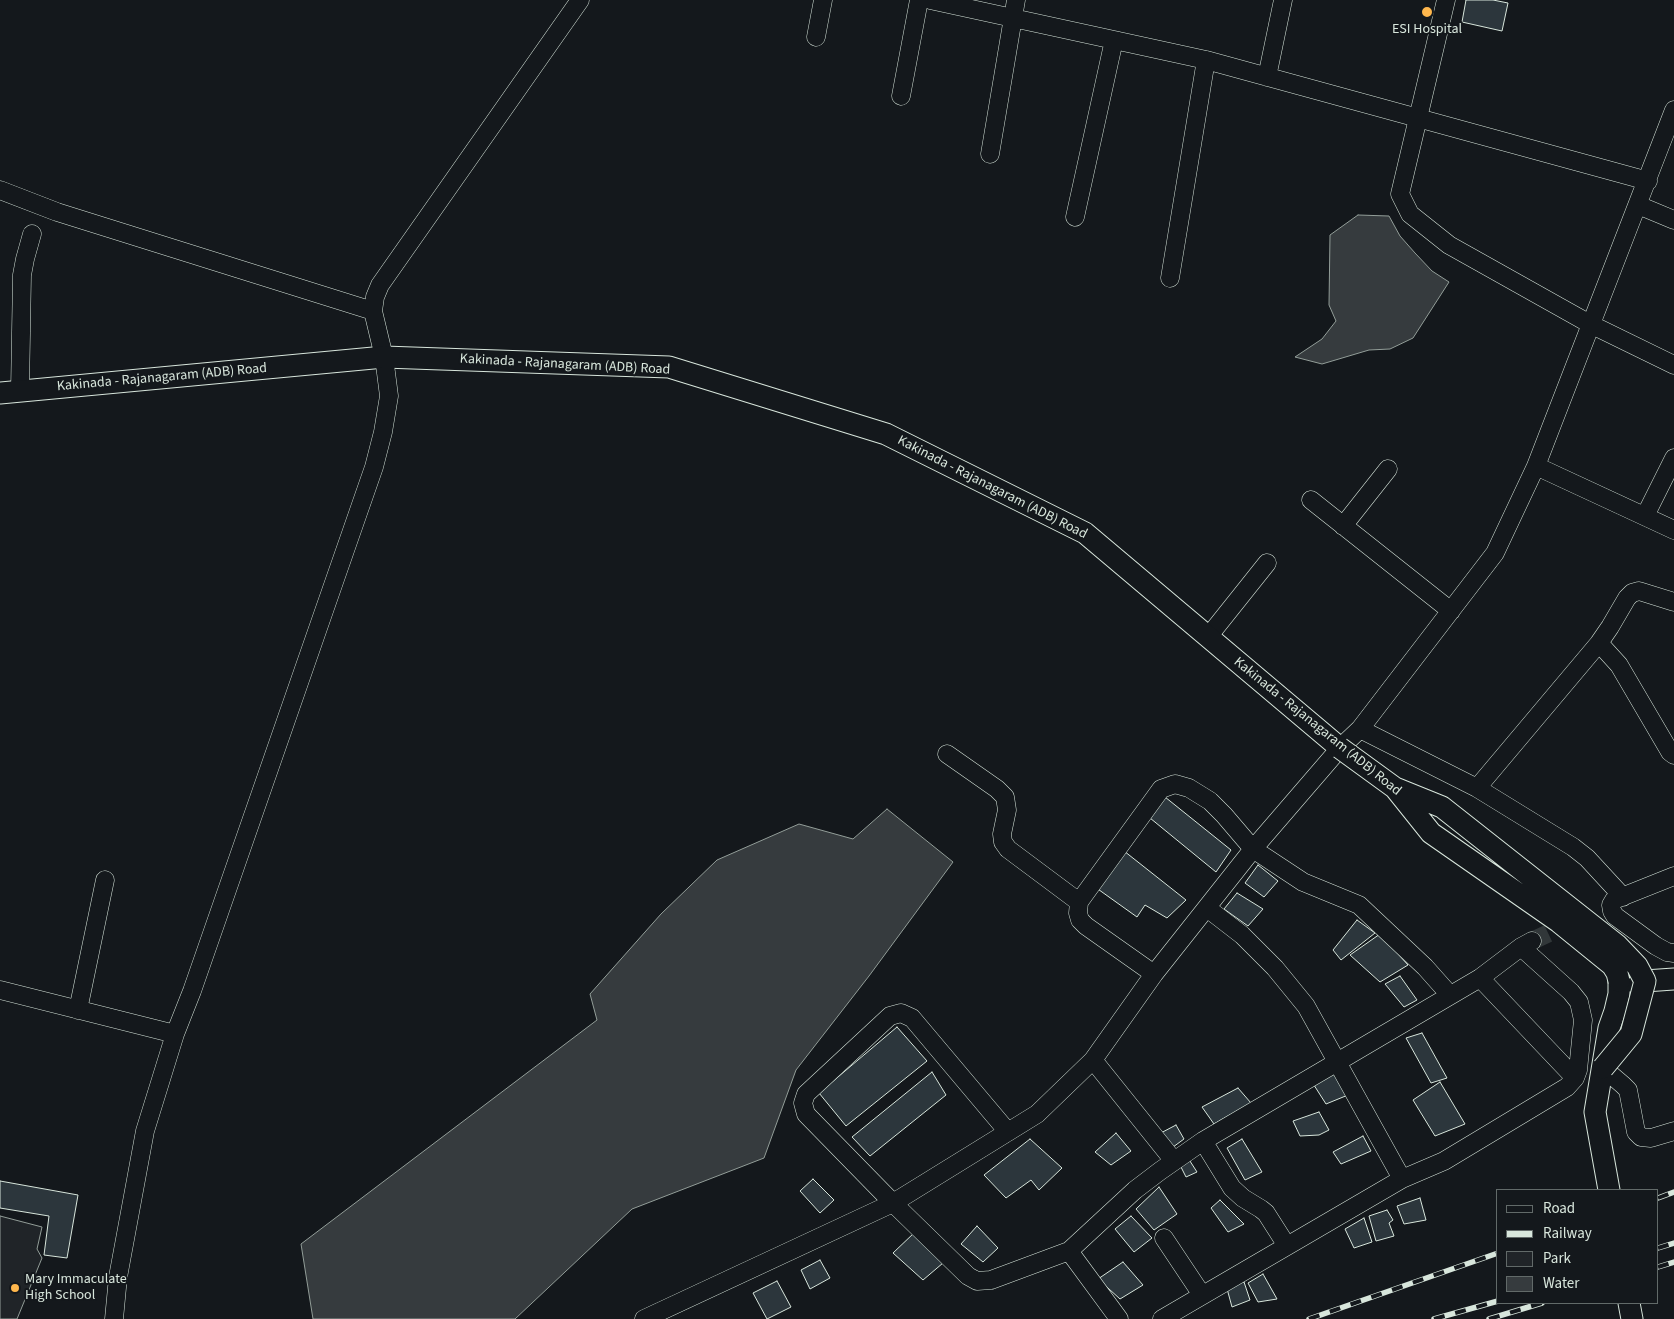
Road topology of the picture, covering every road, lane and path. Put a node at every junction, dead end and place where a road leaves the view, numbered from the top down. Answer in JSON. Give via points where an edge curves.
{"nodes":[{"id":1,"x":580,"y":0,"type":"edge"},
{"id":2,"x":823,"y":0,"type":"edge"},
{"id":3,"x":919,"y":0,"type":"edge"},
{"id":4,"x":930,"y":0,"type":"edge"},
{"id":5,"x":1016,"y":0,"type":"edge"},
{"id":6,"x":1283,"y":0,"type":"edge"},
{"id":7,"x":1446,"y":0,"type":"edge"},
{"id":8,"x":1013,"y":18,"type":"junction"},
{"id":9,"x":816,"y":37,"type":"dead end"},
{"id":10,"x":1114,"y":40,"type":"junction"},
{"id":11,"x":1206,"y":60,"type":"junction"},
{"id":12,"x":1267,"y":77,"type":"junction"},
{"id":13,"x":901,"y":96,"type":"dead end"},
{"id":14,"x":1674,"y":110,"type":"edge"},
{"id":15,"x":1419,"y":118,"type":"junction"},
{"id":16,"x":990,"y":154,"type":"dead end"},
{"id":17,"x":1648,"y":180,"type":"junction"},
{"id":18,"x":0,"y":190,"type":"edge"},
{"id":19,"x":1638,"y":205,"type":"junction"},
{"id":20,"x":1075,"y":217,"type":"dead end"},
{"id":21,"x":1674,"y":220,"type":"edge"},
{"id":22,"x":32,"y":234,"type":"dead end"},
{"id":23,"x":1170,"y":278,"type":"dead end"},
{"id":24,"x":374,"y":312,"type":"junction"},
{"id":25,"x":1590,"y":324,"type":"junction"},
{"id":26,"x":384,"y":357,"type":"junction"},
{"id":27,"x":1674,"y":365,"type":"edge"},
{"id":28,"x":10,"y":392,"type":"edge"},
{"id":29,"x":1674,"y":458,"type":"edge"},
{"id":30,"x":1536,"y":466,"type":"junction"},
{"id":31,"x":1388,"y":469,"type":"dead end"},
{"id":32,"x":1312,"y":500,"type":"dead end"},
{"id":33,"x":1645,"y":516,"type":"junction"},
{"id":34,"x":1343,"y":526,"type":"junction"},
{"id":35,"x":1674,"y":530,"type":"edge"},
{"id":36,"x":1266,"y":563,"type":"dead end"},
{"id":37,"x":1674,"y":602,"type":"edge"},
{"id":38,"x":1451,"y":611,"type":"junction"},
{"id":39,"x":1208,"y":637,"type":"junction"},
{"id":40,"x":1599,"y":643,"type":"junction"},
{"id":41,"x":1360,"y":729,"type":"junction"},
{"id":42,"x":1340,"y":748,"type":"junction"},
{"id":43,"x":947,"y":754,"type":"dead end"},
{"id":44,"x":1674,"y":755,"type":"edge"},
{"id":45,"x":1395,"y":788,"type":"junction"},
{"id":46,"x":1477,"y":788,"type":"junction"},
{"id":47,"x":1253,"y":849,"type":"junction"},
{"id":48,"x":1674,"y":876,"type":"edge"},
{"id":49,"x":106,"y":880,"type":"dead end"},
{"id":50,"x":1618,"y":898,"type":"junction"},
{"id":51,"x":1079,"y":902,"type":"junction"},
{"id":52,"x":1207,"y":908,"type":"junction"},
{"id":53,"x":1575,"y":920,"type":"tunnel mouth"},
{"id":54,"x":1674,"y":954,"type":"edge"},
{"id":55,"x":1154,"y":974,"type":"junction"},
{"id":56,"x":1480,"y":978,"type":"junction"},
{"id":57,"x":1674,"y":979,"type":"edge"},
{"id":58,"x":1619,"y":981,"type":"junction"},
{"id":59,"x":1645,"y":981,"type":"junction"},
{"id":60,"x":0,"y":990,"type":"edge"},
{"id":61,"x":1449,"y":994,"type":"junction"},
{"id":62,"x":78,"y":1010,"type":"junction"},
{"id":63,"x":175,"y":1034,"type":"junction"},
{"id":64,"x":1093,"y":1060,"type":"junction"},
{"id":65,"x":1338,"y":1062,"type":"junction"},
{"id":66,"x":1603,"y":1068,"type":"junction"},
{"id":67,"x":1575,"y":1078,"type":"junction"},
{"id":68,"x":1674,"y":1131,"type":"edge"},
{"id":69,"x":1008,"y":1132,"type":"junction"},
{"id":70,"x":1203,"y":1141,"type":"junction"},
{"id":71,"x":1174,"y":1161,"type":"junction"},
{"id":72,"x":1402,"y":1179,"type":"junction"},
{"id":73,"x":1609,"y":1189,"type":"edge"},
{"id":74,"x":893,"y":1203,"type":"junction"},
{"id":75,"x":1164,"y":1238,"type":"dead end"},
{"id":76,"x":1287,"y":1246,"type":"junction"},
{"id":77,"x":1069,"y":1251,"type":"junction"},
{"id":78,"x":1202,"y":1295,"type":"junction"},
{"id":79,"x":1629,"y":1304,"type":"edge"},
{"id":80,"x":114,"y":1319,"type":"edge"},
{"id":81,"x":644,"y":1319,"type":"edge"},
{"id":82,"x":1119,"y":1319,"type":"edge"},
{"id":83,"x":1162,"y":1319,"type":"edge"},
{"id":84,"x":1632,"y":1319,"type":"edge"}],
"edges":[{"from":1,"to":24,"type":"street","via":[[380,285]]},
{"from":2,"to":9,"type":"street"},
{"from":3,"to":13,"type":"street"},
{"from":4,"to":8,"type":"street"},
{"from":5,"to":8,"type":"street"},
{"from":6,"to":12,"type":"street"},
{"from":7,"to":15,"type":"street"},
{"from":8,"to":10,"type":"street"},
{"from":8,"to":16,"type":"street"},
{"from":10,"to":11,"type":"street"},
{"from":10,"to":20,"type":"street"},
{"from":11,"to":12,"type":"street"},
{"from":11,"to":23,"type":"street"},
{"from":12,"to":15,"type":"street"},
{"from":14,"to":17,"type":"street"},
{"from":15,"to":17,"type":"street"},
{"from":15,"to":25,"type":"street","via":[[1400,194],[1410,214],[1449,245]]},
{"from":17,"to":19,"type":"street"},
{"from":18,"to":24,"type":"street","via":[[57,212]]},
{"from":19,"to":21,"type":"street"},
{"from":19,"to":25,"type":"street"},
{"from":22,"to":28,"type":"street","via":[[22,275]]},
{"from":24,"to":26,"type":"street"},
{"from":25,"to":27,"type":"street"},
{"from":25,"to":30,"type":"street"},
{"from":26,"to":28,"type":"main road","name":"Kakinada - Rajanagaram (ADB) Road"},
{"from":26,"to":39,"type":"main road","name":"Kakinada - Rajanagaram (ADB) Road","via":[[669,367],[886,434],[1084,533]]},
{"from":26,"to":63,"type":"street","via":[[389,396],[374,467]]},
{"from":29,"to":33,"type":"street"},
{"from":30,"to":33,"type":"street"},
{"from":30,"to":38,"type":"street","via":[[1495,553]]},
{"from":31,"to":34,"type":"street"},
{"from":32,"to":34,"type":"street"},
{"from":33,"to":35,"type":"street"},
{"from":34,"to":38,"type":"street"},
{"from":36,"to":39,"type":"street"},
{"from":37,"to":40,"type":"street","via":[[1639,591],[1632,594]]},
{"from":38,"to":41,"type":"street"},
{"from":39,"to":42,"type":"main road","name":"Kakinada - Rajanagaram (ADB) Road"},
{"from":40,"to":44,"type":"street","via":[[1619,666]]},
{"from":40,"to":46,"type":"street"},
{"from":41,"to":42,"type":"street"},
{"from":41,"to":46,"type":"street"},
{"from":42,"to":45,"type":"main road","name":"Kakinada - Rajanagaram (ADB) Road","bridge":true},
{"from":42,"to":47,"type":"street"},
{"from":43,"to":51,"type":"street","via":[[1005,797],[1007,810],[1002,834],[1008,849]]},
{"from":45,"to":58,"type":"main road","name":"Kakinada - Rajanagaram (ADB) Road","bridge":true,"via":[[1431,833],[1559,922],[1612,965]]},
{"from":45,"to":59,"type":"main road","bridge":true,"via":[[1442,807],[1618,944]]},
{"from":46,"to":50,"type":"street","via":[[1574,847],[1587,858]]},
{"from":47,"to":51,"type":"street","via":[[1210,801],[1189,788],[1175,784],[1161,789]]},
{"from":47,"to":52,"type":"street"},
{"from":47,"to":61,"type":"street","via":[[1303,882],[1359,905]]},
{"from":48,"to":50,"type":"street"},
{"from":49,"to":62,"type":"street"},
{"from":50,"to":53,"type":"street","via":[[1597,917]]},
{"from":50,"to":54,"type":"street","via":[[1611,905],[1615,916],[1656,946]]},
{"from":51,"to":55,"type":"street","via":[[1080,920],[1086,926]]},
{"from":52,"to":55,"type":"street"},
{"from":52,"to":65,"type":"street","via":[[1242,935],[1275,968],[1306,1006]]},
{"from":55,"to":64,"type":"street"},
{"from":56,"to":61,"type":"street"},
{"from":56,"to":67,"type":"street"},
{"from":56,"to":67,"type":"street","via":[[1526,944],[1579,1002],[1583,1020]]},
{"from":57,"to":59,"type":"main road"},
{"from":58,"to":59,"type":"main road"},
{"from":58,"to":66,"type":"main road"},
{"from":59,"to":66,"type":"main road","bridge":true,"via":[[1631,1034]]},
{"from":60,"to":62,"type":"street"},
{"from":61,"to":65,"type":"street"},
{"from":62,"to":63,"type":"street"},
{"from":63,"to":80,"type":"street","via":[[144,1131],[118,1277]]},
{"from":64,"to":69,"type":"street","via":[[1037,1114]]},
{"from":64,"to":71,"type":"street"},
{"from":65,"to":70,"type":"street"},
{"from":65,"to":72,"type":"street"},
{"from":66,"to":68,"type":"street","via":[[1628,1090],[1636,1132],[1641,1137],[1651,1138]]},
{"from":66,"to":73,"type":"main road","via":[[1595,1112]]},
{"from":67,"to":72,"type":"street","via":[[1567,1087],[1444,1160]]},
{"from":69,"to":74,"type":"street"},
{"from":69,"to":74,"type":"street","via":[[912,1018],[901,1014],[890,1016],[806,1094],[803,1103],[806,1114]]},
{"from":70,"to":71,"type":"street"},
{"from":70,"to":76,"type":"street","via":[[1232,1188],[1266,1214]]},
{"from":71,"to":77,"type":"street","via":[[1135,1190]]},
{"from":72,"to":76,"type":"street"},
{"from":74,"to":77,"type":"street","via":[[977,1281],[991,1280]]},
{"from":74,"to":81,"type":"street"},
{"from":75,"to":78,"type":"street"},
{"from":76,"to":78,"type":"street"},
{"from":77,"to":82,"type":"street"},
{"from":78,"to":83,"type":"street"},
{"from":79,"to":84,"type":"main road"}]}
